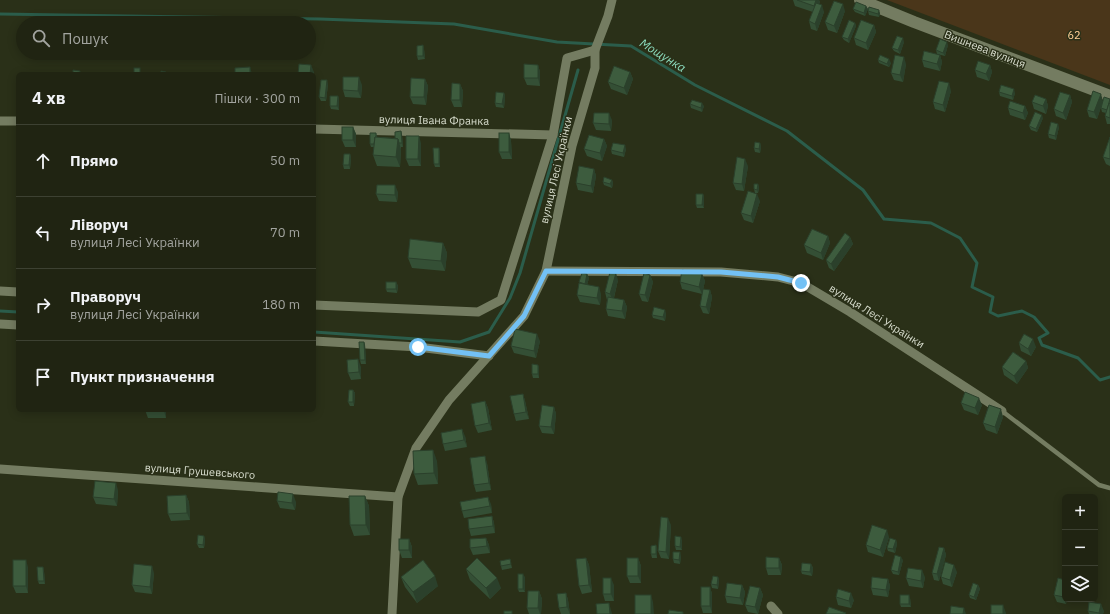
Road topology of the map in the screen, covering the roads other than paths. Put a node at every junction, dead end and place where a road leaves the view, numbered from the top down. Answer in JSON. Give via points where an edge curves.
{"nodes":[{"id":1,"x":612,"y":0,"type":"edge"},
{"id":2,"x":860,"y":0,"type":"edge"},
{"id":3,"x":595,"y":50,"type":"junction"},
{"id":4,"x":1110,"y":96,"type":"edge"},
{"id":5,"x":0,"y":121,"type":"edge"},
{"id":6,"x":16,"y":121,"type":"edge"},
{"id":7,"x":316,"y":129,"type":"edge"},
{"id":8,"x":553,"y":135,"type":"junction"},
{"id":9,"x":546,"y":271,"type":"junction"},
{"id":10,"x":0,"y":291,"type":"edge"},
{"id":11,"x":16,"y":292,"type":"edge"},
{"id":12,"x":316,"y":305,"type":"edge"},
{"id":13,"x":0,"y":324,"type":"edge"},
{"id":14,"x":16,"y":325,"type":"edge"},
{"id":15,"x":316,"y":341,"type":"edge"},
{"id":16,"x":489,"y":356,"type":"junction"},
{"id":17,"x":1002,"y":411,"type":"joint"},
{"id":18,"x":0,"y":469,"type":"edge"},
{"id":19,"x":1110,"y":488,"type":"edge"},
{"id":20,"x":398,"y":497,"type":"junction"},
{"id":21,"x":771,"y":606,"type":"dead end"},
{"id":22,"x":392,"y":614,"type":"edge"},
{"id":23,"x":778,"y":614,"type":"edge"}],
"edges":[{"from":1,"to":3,"type":"street","name":"вулиця Лесі Українки"},
{"from":2,"to":4,"type":"street","name":"Вишнева вулиця"},
{"from":3,"to":8,"type":"street","via":[[567,58]]},
{"from":3,"to":9,"type":"street","name":"вулиця Лесі Українки","via":[[595,68],[572,146]]},
{"from":5,"to":6,"type":"street"},
{"from":7,"to":8,"type":"street","name":"вулиця Івана Франка"},
{"from":8,"to":12,"type":"street","via":[[501,300],[478,312]]},
{"from":9,"to":16,"type":"street","name":"вулиця Лесі Українки","via":[[524,316]]},
{"from":9,"to":17,"type":"street","name":"вулиця Лесі Українки","via":[[721,272],[778,277],[801,283]]},
{"from":10,"to":11,"type":"street"},
{"from":13,"to":14,"type":"street"},
{"from":15,"to":16,"type":"street","via":[[418,347]]},
{"from":16,"to":20,"type":"street","name":"вулиця Лесі Українки","via":[[449,400],[416,448]]},
{"from":17,"to":19,"type":"lane","name":"вулиця Лесі Українки","via":[[1099,485]]},
{"from":18,"to":20,"type":"street","name":"вулиця Грушевського"},
{"from":20,"to":22,"type":"street","name":"вулиця Лесі Українки"},
{"from":21,"to":23,"type":"street"}]}
